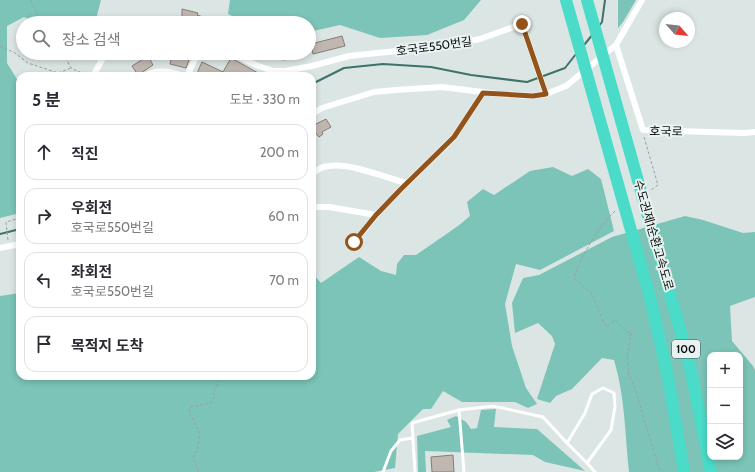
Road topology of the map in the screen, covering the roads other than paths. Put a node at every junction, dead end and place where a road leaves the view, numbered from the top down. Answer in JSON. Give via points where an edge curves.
{"nodes":[{"id":1,"x":566,"y":0,"type":"edge"},
{"id":2,"x":587,"y":0,"type":"edge"},
{"id":3,"x":642,"y":0,"type":"edge"},
{"id":4,"x":616,"y":45,"type":"junction"},
{"id":5,"x":102,"y":60,"type":"edge"},
{"id":6,"x":195,"y":60,"type":"edge"},
{"id":7,"x":246,"y":60,"type":"edge"},
{"id":8,"x":272,"y":71,"type":"joint"},
{"id":9,"x":95,"y":72,"type":"edge"},
{"id":10,"x":156,"y":72,"type":"edge"},
{"id":11,"x":173,"y":72,"type":"edge"},
{"id":12,"x":189,"y":72,"type":"edge"},
{"id":13,"x":483,"y":93,"type":"junction"},
{"id":14,"x":546,"y":94,"type":"junction"},
{"id":15,"x":316,"y":112,"type":"edge"},
{"id":16,"x":755,"y":132,"type":"edge"},
{"id":17,"x":316,"y":171,"type":"edge"},
{"id":18,"x":406,"y":184,"type":"junction"},
{"id":19,"x":316,"y":207,"type":"edge"},
{"id":20,"x":376,"y":215,"type":"junction"},
{"id":21,"x":354,"y":242,"type":"dead end"},
{"id":22,"x":16,"y":245,"type":"edge"},
{"id":23,"x":0,"y":248,"type":"edge"},
{"id":24,"x":459,"y":410,"type":"junction"},
{"id":25,"x":413,"y":438,"type":"junction"},
{"id":26,"x":567,"y":443,"type":"junction"},
{"id":27,"x":587,"y":463,"type":"junction"},
{"id":28,"x":383,"y":472,"type":"edge"},
{"id":29,"x":415,"y":472,"type":"edge"},
{"id":30,"x":464,"y":472,"type":"edge"},
{"id":31,"x":595,"y":472,"type":"edge"},
{"id":32,"x":684,"y":472,"type":"edge"},
{"id":33,"x":711,"y":472,"type":"edge"}],
"edges":[{"from":1,"to":32,"type":"highway","name":"수도권제1순환고속도로","number":"100","via":[[651,301],[668,377]]},
{"from":2,"to":33,"type":"highway","name":"수도권제1순환고속도로","number":"100","via":[[671,294],[691,371]]},
{"from":3,"to":4,"type":"street"},
{"from":4,"to":14,"type":"street","via":[[566,86]]},
{"from":4,"to":16,"type":"street","name":"호국로","via":[[642,130]]},
{"from":5,"to":9,"type":"street"},
{"from":6,"to":12,"type":"street"},
{"from":7,"to":8,"type":"street","name":"호국로550번길"},
{"from":8,"to":14,"type":"street","name":"호국로550번길","via":[[312,66],[349,56],[435,47],[480,39],[522,24]]},
{"from":10,"to":11,"type":"street"},
{"from":13,"to":14,"type":"street","via":[[533,96]]},
{"from":13,"to":15,"type":"street","via":[[442,87],[374,92]]},
{"from":13,"to":18,"type":"street","via":[[454,137]]},
{"from":17,"to":18,"type":"street","via":[[329,166],[346,166]]},
{"from":18,"to":20,"type":"street"},
{"from":19,"to":20,"type":"street"},
{"from":20,"to":21,"type":"street"},
{"from":22,"to":23,"type":"street"},
{"from":24,"to":25,"type":"lane","via":[[412,423]]},
{"from":24,"to":26,"type":"lane","via":[[493,406],[543,417]]},
{"from":24,"to":30,"type":"lane"},
{"from":25,"to":28,"type":"lane","via":[[400,440],[391,451]]},
{"from":25,"to":29,"type":"lane"},
{"from":26,"to":27,"type":"lane"},
{"from":26,"to":27,"type":"lane","via":[[585,413],[592,394],[603,388],[614,393],[615,407],[611,430]]},
{"from":27,"to":31,"type":"lane"}]}
